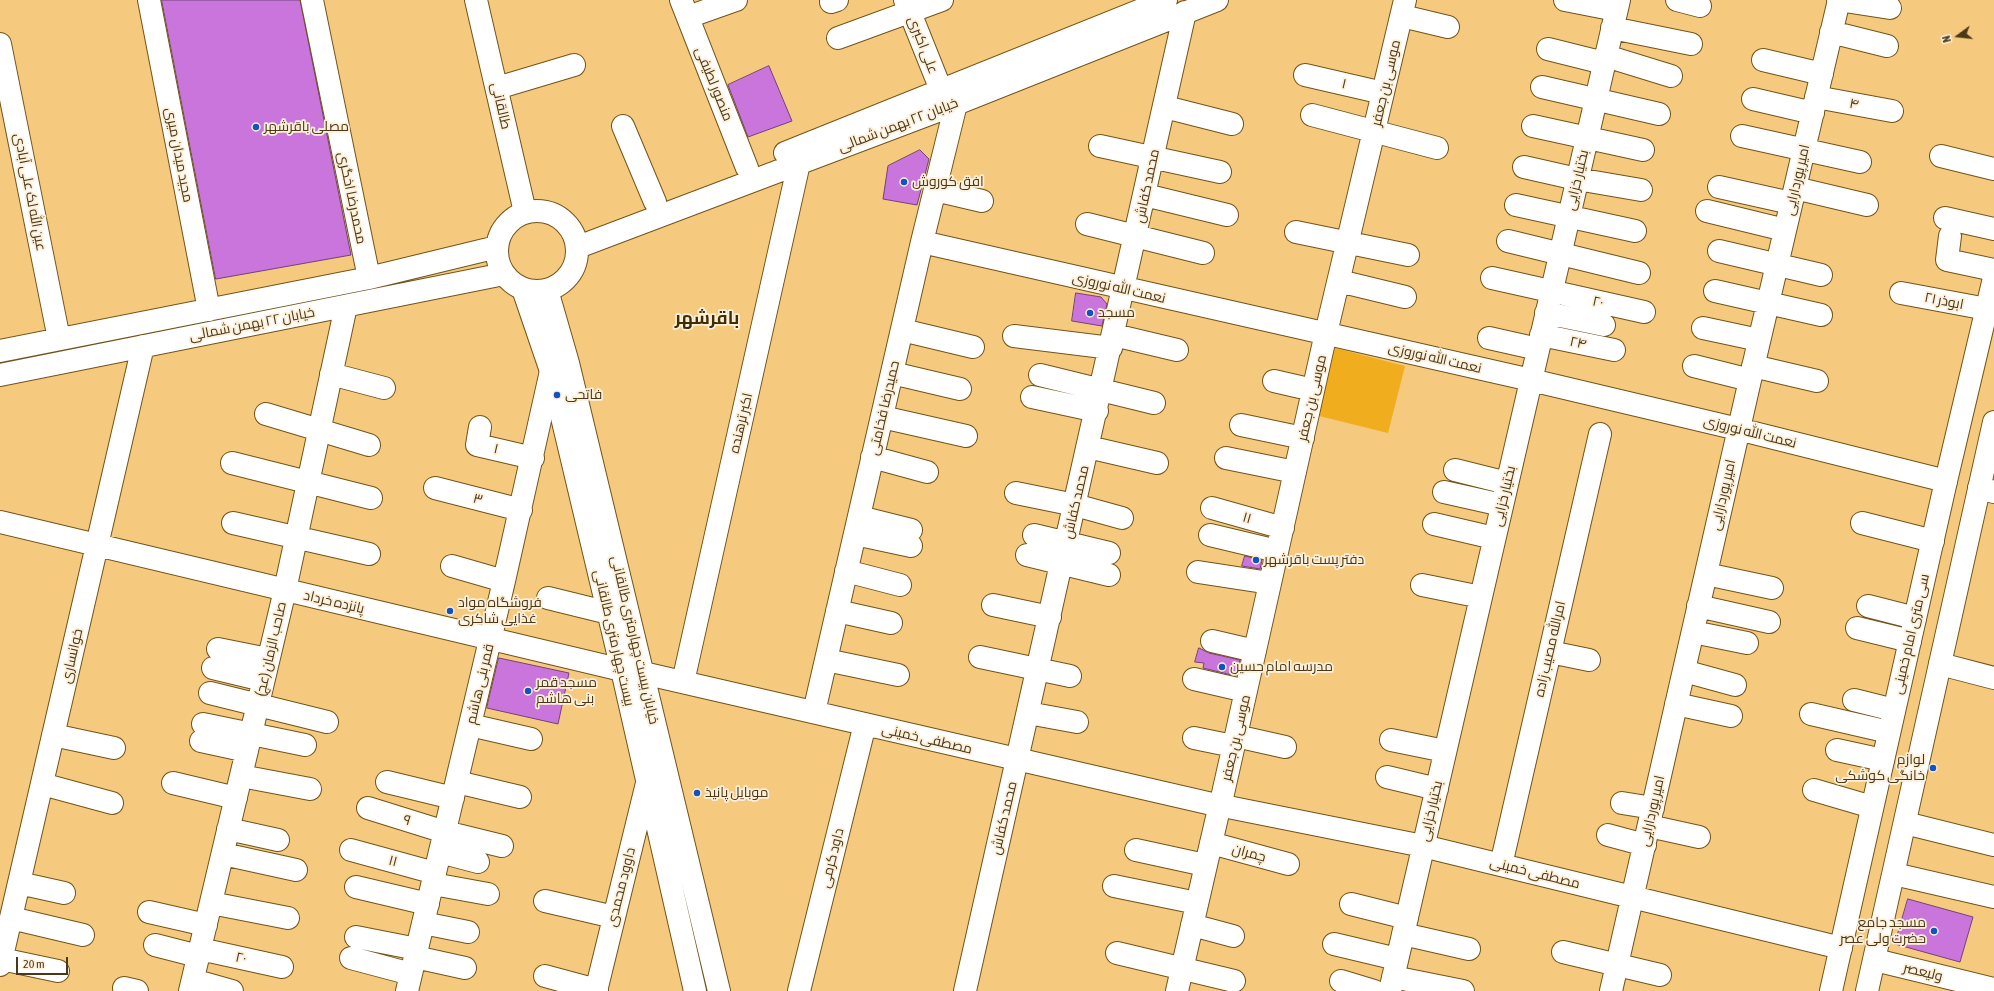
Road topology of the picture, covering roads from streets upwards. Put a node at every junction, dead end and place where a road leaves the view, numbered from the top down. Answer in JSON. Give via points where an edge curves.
{"nodes":[{"id":1,"x":149,"y":0,"type":"edge"},
{"id":2,"x":312,"y":0,"type":"edge"},
{"id":3,"x":476,"y":0,"type":"edge"},
{"id":4,"x":736,"y":0,"type":"edge"},
{"id":5,"x":942,"y":0,"type":"edge"},
{"id":6,"x":1166,"y":0,"type":"edge"},
{"id":7,"x":1217,"y":0,"type":"edge"},
{"id":8,"x":1565,"y":0,"type":"edge"},
{"id":9,"x":1677,"y":0,"type":"edge"},
{"id":10,"x":1838,"y":0,"type":"edge"},
{"id":11,"x":908,"y":6,"type":"edge"},
{"id":12,"x":1132,"y":6,"type":"edge"},
{"id":13,"x":1700,"y":6,"type":"dead end"},
{"id":14,"x":1404,"y":8,"type":"edge"},
{"id":15,"x":1890,"y":8,"type":"dead end"},
{"id":16,"x":684,"y":9,"type":"edge"},
{"id":17,"x":1185,"y":12,"type":"junction"},
{"id":18,"x":1616,"y":13,"type":"edge"},
{"id":19,"x":1448,"y":26,"type":"dead end"},
{"id":20,"x":1831,"y":32,"type":"junction"},
{"id":21,"x":838,"y":38,"type":"dead end"},
{"id":22,"x":0,"y":44,"type":"edge"},
{"id":23,"x":1691,"y":44,"type":"dead end"},
{"id":24,"x":1887,"y":46,"type":"dead end"},
{"id":25,"x":1548,"y":49,"type":"dead end"},
{"id":26,"x":1605,"y":60,"type":"junction"},
{"id":27,"x":1763,"y":60,"type":"dead end"},
{"id":28,"x":574,"y":65,"type":"dead end"},
{"id":29,"x":1822,"y":74,"type":"junction"},
{"id":30,"x":1305,"y":75,"type":"dead end"},
{"id":31,"x":1671,"y":76,"type":"dead end"},
{"id":32,"x":1542,"y":87,"type":"dead end"},
{"id":33,"x":497,"y":88,"type":"junction"},
{"id":34,"x":1383,"y":93,"type":"junction"},
{"id":35,"x":948,"y":97,"type":"junction"},
{"id":36,"x":1596,"y":99,"type":"junction"},
{"id":37,"x":1753,"y":99,"type":"dead end"},
{"id":38,"x":1814,"y":105,"type":"junction"},
{"id":39,"x":1164,"y":107,"type":"junction"},
{"id":40,"x":1892,"y":111,"type":"dead end"},
{"id":41,"x":1659,"y":114,"type":"dead end"},
{"id":42,"x":1312,"y":115,"type":"dead end"},
{"id":43,"x":1232,"y":124,"type":"dead end"},
{"id":44,"x":623,"y":126,"type":"dead end"},
{"id":45,"x":1533,"y":126,"type":"dead end"},
{"id":46,"x":1374,"y":132,"type":"junction"},
{"id":47,"x":1742,"y":136,"type":"dead end"},
{"id":48,"x":1587,"y":137,"type":"junction"},
{"id":49,"x":1100,"y":146,"type":"dead end"},
{"id":50,"x":1437,"y":148,"type":"dead end"},
{"id":51,"x":1643,"y":150,"type":"dead end"},
{"id":52,"x":1804,"y":150,"type":"junction"},
{"id":53,"x":1941,"y":156,"type":"dead end"},
{"id":54,"x":1153,"y":158,"type":"junction"},
{"id":55,"x":1860,"y":162,"type":"dead end"},
{"id":56,"x":799,"y":163,"type":"junction"},
{"id":57,"x":1524,"y":167,"type":"dead end"},
{"id":58,"x":747,"y":168,"type":"junction"},
{"id":59,"x":1994,"y":169,"type":"edge"},
{"id":60,"x":1220,"y":172,"type":"dead end"},
{"id":61,"x":1577,"y":179,"type":"junction"},
{"id":62,"x":1719,"y":187,"type":"dead end"},
{"id":63,"x":935,"y":190,"type":"junction"},
{"id":64,"x":1641,"y":190,"type":"dead end"},
{"id":65,"x":1145,"y":195,"type":"junction"},
{"id":66,"x":1793,"y":195,"type":"junction"},
{"id":67,"x":982,"y":201,"type":"dead end"},
{"id":68,"x":655,"y":202,"type":"junction"},
{"id":69,"x":1516,"y":205,"type":"dead end"},
{"id":70,"x":1867,"y":206,"type":"dead end"},
{"id":71,"x":1707,"y":211,"type":"dead end"},
{"id":72,"x":525,"y":212,"type":"junction"},
{"id":73,"x":1227,"y":214,"type":"dead end"},
{"id":74,"x":1568,"y":217,"type":"junction"},
{"id":75,"x":1087,"y":224,"type":"dead end"},
{"id":76,"x":1994,"y":229,"type":"edge"},
{"id":77,"x":1785,"y":230,"type":"junction"},
{"id":78,"x":1635,"y":231,"type":"dead end"},
{"id":79,"x":1296,"y":232,"type":"dead end"},
{"id":80,"x":1136,"y":237,"type":"junction"},
{"id":81,"x":576,"y":240,"type":"junction"},
{"id":82,"x":1508,"y":241,"type":"dead end"},
{"id":83,"x":922,"y":242,"type":"junction"},
{"id":84,"x":1348,"y":242,"type":"junction"},
{"id":85,"x":497,"y":247,"type":"junction"},
{"id":86,"x":1719,"y":251,"type":"dead end"},
{"id":87,"x":1203,"y":253,"type":"dead end"},
{"id":88,"x":1408,"y":255,"type":"dead end"},
{"id":89,"x":1560,"y":255,"type":"junction"},
{"id":90,"x":1777,"y":264,"type":"junction"},
{"id":91,"x":1994,"y":270,"type":"edge"},
{"id":92,"x":1639,"y":273,"type":"dead end"},
{"id":93,"x":504,"y":274,"type":"junction"},
{"id":94,"x":1821,"y":275,"type":"dead end"},
{"id":95,"x":369,"y":278,"type":"junction"},
{"id":96,"x":1492,"y":278,"type":"dead end"},
{"id":97,"x":1994,"y":278,"type":"edge"},
{"id":98,"x":1338,"y":281,"type":"junction"},
{"id":99,"x":523,"y":289,"type":"junction"},
{"id":100,"x":1124,"y":289,"type":"junction"},
{"id":101,"x":547,"y":290,"type":"junction"},
{"id":102,"x":1714,"y":291,"type":"dead end"},
{"id":103,"x":1551,"y":292,"type":"junction"},
{"id":104,"x":1901,"y":293,"type":"dead end"},
{"id":105,"x":1405,"y":297,"type":"dead end"},
{"id":106,"x":1768,"y":303,"type":"junction"},
{"id":107,"x":346,"y":306,"type":"junction"},
{"id":108,"x":1987,"y":309,"type":"junction"},
{"id":109,"x":209,"y":310,"type":"junction"},
{"id":110,"x":1644,"y":312,"type":"dead end"},
{"id":111,"x":1546,"y":313,"type":"junction"},
{"id":112,"x":1821,"y":315,"type":"dead end"},
{"id":113,"x":1604,"y":325,"type":"dead end"},
{"id":114,"x":1703,"y":328,"type":"dead end"},
{"id":115,"x":902,"y":330,"type":"junction"},
{"id":116,"x":1326,"y":333,"type":"junction"},
{"id":117,"x":1014,"y":336,"type":"dead end"},
{"id":118,"x":1489,"y":338,"type":"dead end"},
{"id":119,"x":60,"y":339,"type":"junction"},
{"id":120,"x":1759,"y":340,"type":"junction"},
{"id":121,"x":1112,"y":342,"type":"junction"},
{"id":122,"x":1540,"y":342,"type":"junction"},
{"id":123,"x":143,"y":346,"type":"junction"},
{"id":124,"x":973,"y":347,"type":"dead end"},
{"id":125,"x":1177,"y":350,"type":"dead end"},
{"id":126,"x":1614,"y":350,"type":"dead end"},
{"id":127,"x":0,"y":351,"type":"edge"},
{"id":128,"x":1694,"y":366,"type":"dead end"},
{"id":129,"x":559,"y":367,"type":"junction"},
{"id":130,"x":892,"y":373,"type":"junction"},
{"id":131,"x":1751,"y":373,"type":"junction"},
{"id":132,"x":0,"y":374,"type":"edge"},
{"id":133,"x":331,"y":374,"type":"junction"},
{"id":134,"x":1040,"y":375,"type":"dead end"},
{"id":135,"x":1531,"y":380,"type":"junction"},
{"id":136,"x":1274,"y":381,"type":"dead end"},
{"id":137,"x":1817,"y":381,"type":"dead end"},
{"id":138,"x":384,"y":388,"type":"dead end"},
{"id":139,"x":960,"y":389,"type":"dead end"},
{"id":140,"x":1101,"y":390,"type":"junction"},
{"id":141,"x":1314,"y":390,"type":"junction"},
{"id":142,"x":1032,"y":397,"type":"dead end"},
{"id":143,"x":1154,"y":403,"type":"dead end"},
{"id":144,"x":1096,"y":411,"type":"junction"},
{"id":145,"x":266,"y":414,"type":"dead end"},
{"id":146,"x":882,"y":417,"type":"junction"},
{"id":147,"x":1994,"y":422,"type":"edge"},
{"id":148,"x":1241,"y":425,"type":"dead end"},
{"id":149,"x":480,"y":427,"type":"dead end"},
{"id":150,"x":1738,"y":429,"type":"junction"},
{"id":151,"x":319,"y":430,"type":"junction"},
{"id":152,"x":1600,"y":434,"type":"dead end"},
{"id":153,"x":966,"y":436,"type":"dead end"},
{"id":154,"x":1303,"y":438,"type":"junction"},
{"id":155,"x":369,"y":445,"type":"dead end"},
{"id":156,"x":1088,"y":447,"type":"junction"},
{"id":157,"x":872,"y":457,"type":"junction"},
{"id":158,"x":532,"y":458,"type":"junction"},
{"id":159,"x":1226,"y":458,"type":"dead end"},
{"id":160,"x":232,"y":463,"type":"dead end"},
{"id":161,"x":1158,"y":463,"type":"dead end"},
{"id":162,"x":1455,"y":470,"type":"dead end"},
{"id":163,"x":927,"y":472,"type":"dead end"},
{"id":164,"x":1295,"y":472,"type":"junction"},
{"id":165,"x":1946,"y":481,"type":"junction"},
{"id":166,"x":308,"y":482,"type":"junction"},
{"id":167,"x":1507,"y":483,"type":"junction"},
{"id":168,"x":435,"y":488,"type":"dead end"},
{"id":169,"x":1987,"y":490,"type":"edge"},
{"id":170,"x":1444,"y":492,"type":"dead end"},
{"id":171,"x":1016,"y":493,"type":"dead end"},
{"id":172,"x":371,"y":498,"type":"dead end"},
{"id":173,"x":1075,"y":505,"type":"junction"},
{"id":174,"x":1502,"y":505,"type":"junction"},
{"id":175,"x":1212,"y":508,"type":"dead end"},
{"id":176,"x":520,"y":510,"type":"junction"},
{"id":177,"x":1122,"y":518,"type":"dead end"},
{"id":178,"x":0,"y":522,"type":"edge"},
{"id":179,"x":232,"y":523,"type":"dead end"},
{"id":180,"x":1862,"y":523,"type":"dead end"},
{"id":181,"x":1434,"y":524,"type":"dead end"},
{"id":182,"x":857,"y":525,"type":"junction"},
{"id":183,"x":1283,"y":528,"type":"junction"},
{"id":184,"x":1210,"y":535,"type":"dead end"},
{"id":185,"x":296,"y":538,"type":"junction"},
{"id":186,"x":911,"y":538,"type":"dead end"},
{"id":187,"x":1494,"y":538,"type":"junction"},
{"id":188,"x":1933,"y":541,"type":"junction"},
{"id":189,"x":1031,"y":545,"type":"dead end"},
{"id":190,"x":98,"y":546,"type":"junction"},
{"id":191,"x":1277,"y":550,"type":"junction"},
{"id":192,"x":1064,"y":553,"type":"junction"},
{"id":193,"x":1109,"y":553,"type":"dead end"},
{"id":194,"x":369,"y":554,"type":"dead end"},
{"id":195,"x":452,"y":566,"type":"dead end"},
{"id":196,"x":846,"y":571,"type":"junction"},
{"id":197,"x":1198,"y":572,"type":"dead end"},
{"id":198,"x":1706,"y":574,"type":"junction"},
{"id":199,"x":1109,"y":575,"type":"dead end"},
{"id":200,"x":504,"y":581,"type":"junction"},
{"id":201,"x":1270,"y":583,"type":"junction"},
{"id":202,"x":900,"y":585,"type":"dead end"},
{"id":203,"x":1422,"y":585,"type":"dead end"},
{"id":204,"x":1772,"y":588,"type":"dead end"},
{"id":205,"x":285,"y":590,"type":"junction"},
{"id":206,"x":1481,"y":597,"type":"junction"},
{"id":207,"x":548,"y":598,"type":"dead end"},
{"id":208,"x":993,"y":605,"type":"dead end"},
{"id":209,"x":1698,"y":606,"type":"junction"},
{"id":210,"x":1868,"y":606,"type":"dead end"},
{"id":211,"x":837,"y":611,"type":"junction"},
{"id":212,"x":609,"y":613,"type":"junction"},
{"id":213,"x":1050,"y":617,"type":"junction"},
{"id":214,"x":1915,"y":618,"type":"junction"},
{"id":215,"x":1769,"y":622,"type":"dead end"},
{"id":216,"x":891,"y":623,"type":"dead end"},
{"id":217,"x":1857,"y":628,"type":"dead end"},
{"id":218,"x":1693,"y":632,"type":"junction"},
{"id":219,"x":491,"y":639,"type":"junction"},
{"id":220,"x":1212,"y":641,"type":"dead end"},
{"id":221,"x":1910,"y":641,"type":"junction"},
{"id":222,"x":1747,"y":643,"type":"dead end"},
{"id":223,"x":1255,"y":651,"type":"junction"},
{"id":224,"x":1550,"y":652,"type":"junction"},
{"id":225,"x":980,"y":656,"type":"dead end"},
{"id":226,"x":268,"y":659,"type":"junction"},
{"id":227,"x":826,"y":660,"type":"junction"},
{"id":228,"x":1588,"y":660,"type":"dead end"},
{"id":229,"x":1940,"y":664,"type":"junction"},
{"id":230,"x":1038,"y":668,"type":"junction"},
{"id":231,"x":1684,"y":671,"type":"junction"},
{"id":232,"x":632,"y":672,"type":"junction"},
{"id":233,"x":898,"y":675,"type":"dead end"},
{"id":234,"x":1070,"y":676,"type":"dead end"},
{"id":235,"x":1994,"y":678,"type":"edge"},
{"id":236,"x":1194,"y":679,"type":"dead end"},
{"id":237,"x":263,"y":680,"type":"junction"},
{"id":238,"x":683,"y":682,"type":"junction"},
{"id":239,"x":1734,"y":685,"type":"dead end"},
{"id":240,"x":1246,"y":691,"type":"junction"},
{"id":241,"x":210,"y":693,"type":"dead end"},
{"id":242,"x":1854,"y":700,"type":"dead end"},
{"id":243,"x":258,"y":704,"type":"junction"},
{"id":244,"x":1676,"y":704,"type":"junction"},
{"id":245,"x":1894,"y":710,"type":"junction"},
{"id":246,"x":814,"y":712,"type":"junction"},
{"id":247,"x":1028,"y":713,"type":"junction"},
{"id":248,"x":1811,"y":714,"type":"dead end"},
{"id":249,"x":1731,"y":716,"type":"dead end"},
{"id":250,"x":327,"y":722,"type":"dead end"},
{"id":251,"x":1077,"y":722,"type":"dead end"},
{"id":252,"x":865,"y":724,"type":"junction"},
{"id":253,"x":470,"y":725,"type":"junction"},
{"id":254,"x":202,"y":732,"type":"dead end"},
{"id":255,"x":1889,"y":732,"type":"junction"},
{"id":256,"x":53,"y":735,"type":"junction"},
{"id":257,"x":1194,"y":738,"type":"dead end"},
{"id":258,"x":530,"y":739,"type":"dead end"},
{"id":259,"x":1391,"y":740,"type":"dead end"},
{"id":260,"x":1235,"y":741,"type":"junction"},
{"id":261,"x":249,"y":742,"type":"junction"},
{"id":262,"x":305,"y":744,"type":"dead end"},
{"id":263,"x":1285,"y":747,"type":"dead end"},
{"id":264,"x":114,"y":748,"type":"dead end"},
{"id":265,"x":1837,"y":750,"type":"dead end"},
{"id":266,"x":1445,"y":751,"type":"junction"},
{"id":267,"x":1017,"y":759,"type":"junction"},
{"id":268,"x":1883,"y":760,"type":"junction"},
{"id":269,"x":241,"y":776,"type":"junction"},
{"id":270,"x":1386,"y":777,"type":"dead end"},
{"id":271,"x":387,"y":782,"type":"dead end"},
{"id":272,"x":173,"y":783,"type":"dead end"},
{"id":273,"x":647,"y":783,"type":"junction"},
{"id":274,"x":42,"y":784,"type":"junction"},
{"id":275,"x":1437,"y":788,"type":"junction"},
{"id":276,"x":310,"y":790,"type":"dead end"},
{"id":277,"x":455,"y":790,"type":"junction"},
{"id":278,"x":1814,"y":790,"type":"dead end"},
{"id":279,"x":520,"y":797,"type":"dead end"},
{"id":280,"x":236,"y":798,"type":"junction"},
{"id":281,"x":112,"y":803,"type":"dead end"},
{"id":282,"x":1622,"y":803,"type":"dead end"},
{"id":283,"x":1220,"y":805,"type":"junction"},
{"id":284,"x":1872,"y":807,"type":"junction"},
{"id":285,"x":368,"y":808,"type":"dead end"},
{"id":286,"x":1905,"y":823,"type":"junction"},
{"id":287,"x":1649,"y":826,"type":"junction"},
{"id":288,"x":228,"y":830,"type":"junction"},
{"id":289,"x":1608,"y":835,"type":"dead end"},
{"id":290,"x":1698,"y":837,"type":"dead end"},
{"id":291,"x":278,"y":840,"type":"dead end"},
{"id":292,"x":443,"y":842,"type":"junction"},
{"id":293,"x":1211,"y":843,"type":"junction"},
{"id":294,"x":1994,"y":845,"type":"edge"},
{"id":295,"x":502,"y":846,"type":"dead end"},
{"id":296,"x":1423,"y":846,"type":"junction"},
{"id":297,"x":351,"y":850,"type":"dead end"},
{"id":298,"x":1136,"y":850,"type":"dead end"},
{"id":299,"x":223,"y":854,"type":"junction"},
{"id":300,"x":478,"y":862,"type":"dead end"},
{"id":301,"x":1288,"y":864,"type":"dead end"},
{"id":302,"x":1205,"y":865,"type":"junction"},
{"id":303,"x":1501,"y":865,"type":"junction"},
{"id":304,"x":296,"y":870,"type":"dead end"},
{"id":305,"x":1894,"y":874,"type":"junction"},
{"id":306,"x":19,"y":883,"type":"junction"},
{"id":307,"x":1114,"y":886,"type":"dead end"},
{"id":308,"x":356,"y":887,"type":"dead end"},
{"id":309,"x":64,"y":893,"type":"dead end"},
{"id":310,"x":488,"y":894,"type":"dead end"},
{"id":311,"x":430,"y":896,"type":"junction"},
{"id":312,"x":1633,"y":897,"type":"junction"},
{"id":313,"x":1994,"y":897,"type":"edge"},
{"id":314,"x":545,"y":901,"type":"dead end"},
{"id":315,"x":211,"y":903,"type":"junction"},
{"id":316,"x":1197,"y":903,"type":"junction"},
{"id":317,"x":1351,"y":904,"type":"dead end"},
{"id":318,"x":149,"y":912,"type":"dead end"},
{"id":319,"x":11,"y":918,"type":"junction"},
{"id":320,"x":288,"y":918,"type":"dead end"},
{"id":321,"x":614,"y":918,"type":"junction"},
{"id":322,"x":206,"y":925,"type":"junction"},
{"id":323,"x":1192,"y":925,"type":"junction"},
{"id":324,"x":1405,"y":926,"type":"junction"},
{"id":325,"x":468,"y":932,"type":"dead end"},
{"id":326,"x":83,"y":934,"type":"dead end"},
{"id":327,"x":1233,"y":936,"type":"dead end"},
{"id":328,"x":356,"y":937,"type":"dead end"},
{"id":329,"x":155,"y":944,"type":"dead end"},
{"id":330,"x":1334,"y":944,"type":"dead end"},
{"id":331,"x":1841,"y":948,"type":"junction"},
{"id":332,"x":1469,"y":949,"type":"dead end"},
{"id":333,"x":199,"y":952,"type":"junction"},
{"id":334,"x":1563,"y":952,"type":"dead end"},
{"id":335,"x":1117,"y":954,"type":"dead end"},
{"id":336,"x":351,"y":958,"type":"dead end"},
{"id":337,"x":1875,"y":960,"type":"junction"},
{"id":338,"x":1,"y":962,"type":"edge"},
{"id":339,"x":1617,"y":964,"type":"junction"},
{"id":340,"x":282,"y":967,"type":"dead end"},
{"id":341,"x":413,"y":968,"type":"edge"},
{"id":342,"x":465,"y":968,"type":"dead end"},
{"id":343,"x":1182,"y":968,"type":"junction"},
{"id":344,"x":58,"y":971,"type":"dead end"},
{"id":345,"x":1660,"y":975,"type":"dead end"},
{"id":346,"x":545,"y":976,"type":"dead end"},
{"id":347,"x":1394,"y":976,"type":"edge"},
{"id":348,"x":1234,"y":981,"type":"dead end"},
{"id":349,"x":1341,"y":981,"type":"dead end"},
{"id":350,"x":191,"y":986,"type":"edge"},
{"id":351,"x":1994,"y":989,"type":"edge"},
{"id":352,"x":597,"y":990,"type":"edge"},
{"id":353,"x":232,"y":991,"type":"edge"},
{"id":354,"x":695,"y":991,"type":"edge"},
{"id":355,"x":720,"y":991,"type":"edge"},
{"id":356,"x":799,"y":991,"type":"edge"},
{"id":357,"x":965,"y":991,"type":"edge"},
{"id":358,"x":1176,"y":991,"type":"edge"},
{"id":359,"x":1374,"y":991,"type":"edge"},
{"id":360,"x":1463,"y":991,"type":"edge"},
{"id":361,"x":1610,"y":991,"type":"edge"},
{"id":362,"x":1831,"y":991,"type":"edge"},
{"id":363,"x":1867,"y":991,"type":"edge"}],
"edges":[{"from":1,"to":109,"type":"street","name":"مجید میدان میری"},
{"from":2,"to":95,"type":"street","name":"محمدرضا اخگری"},
{"from":3,"to":33,"type":"street","name":"طالقانی"},
{"from":4,"to":16,"type":"street"},
{"from":5,"to":11,"type":"street"},
{"from":6,"to":12,"type":"street","name":"خیابان ۲۲ بهمن شمالی"},
{"from":7,"to":17,"type":"street","name":"خیابان ۲۲ بهمن شمالی"},
{"from":8,"to":18,"type":"street"},
{"from":9,"to":13,"type":"street"},
{"from":10,"to":15,"type":"street"},
{"from":10,"to":20,"type":"street","name":"امیر پوردارایی"},
{"from":11,"to":21,"type":"street"},
{"from":11,"to":35,"type":"street","name":"علی اکبری"},
{"from":12,"to":35,"type":"street","name":"خیابان ۲۲ بهمن شمالی"},
{"from":14,"to":19,"type":"street"},
{"from":14,"to":34,"type":"street","name":"موسی بن جعفر"},
{"from":16,"to":58,"type":"street","name":"منصور لطیفی"},
{"from":17,"to":35,"type":"street","name":"خیابان ۲۲ بهمن شمالی"},
{"from":17,"to":39,"type":"street","name":"محمد کفاش"},
{"from":18,"to":23,"type":"street"},
{"from":18,"to":26,"type":"street","name":"بختیار خزایی"},
{"from":20,"to":24,"type":"street"},
{"from":20,"to":29,"type":"street","name":"امیر پوردارایی"},
{"from":22,"to":119,"type":"street","name":"عین الله لک علی آبادی"},
{"from":25,"to":26,"type":"street"},
{"from":26,"to":31,"type":"street"},
{"from":26,"to":36,"type":"street","name":"بختیار خزایی"},
{"from":27,"to":29,"type":"street"},
{"from":28,"to":33,"type":"street"},
{"from":29,"to":38,"type":"street","name":"امیر پوردارایی"},
{"from":30,"to":34,"type":"street","name":"۱"},
{"from":32,"to":36,"type":"street"},
{"from":33,"to":72,"type":"street","name":"طالقانی"},
{"from":34,"to":46,"type":"street","name":"موسی بن جعفر"},
{"from":35,"to":56,"type":"street","name":"خیابان ۲۲ بهمن شمالی"},
{"from":35,"to":58,"type":"street","name":"خیابان ۲۲ بهمن شمالی"},
{"from":35,"to":63,"type":"street","name":"حمیدرضا فخامتی"},
{"from":36,"to":41,"type":"street"},
{"from":36,"to":48,"type":"street","name":"بختیار خزایی"},
{"from":37,"to":38,"type":"street"},
{"from":38,"to":40,"type":"street","name":"۴"},
{"from":38,"to":52,"type":"street","name":"امیر پوردارایی"},
{"from":39,"to":43,"type":"street"},
{"from":39,"to":54,"type":"street","name":"محمد کفاش"},
{"from":42,"to":46,"type":"street"},
{"from":44,"to":68,"type":"street"},
{"from":45,"to":48,"type":"street"},
{"from":46,"to":50,"type":"street"},
{"from":46,"to":84,"type":"street","name":"موسی بن جعفر"},
{"from":47,"to":52,"type":"street"},
{"from":48,"to":51,"type":"street"},
{"from":48,"to":61,"type":"street","name":"بختیار خزایی"},
{"from":49,"to":54,"type":"street"},
{"from":52,"to":55,"type":"street"},
{"from":52,"to":66,"type":"street","name":"امیر پوردارایی"},
{"from":53,"to":59,"type":"street"},
{"from":54,"to":60,"type":"street"},
{"from":54,"to":65,"type":"street","name":"محمد کفاش"},
{"from":56,"to":81,"type":"street","name":"خیابان ۲۲ بهمن شمالی"},
{"from":56,"to":238,"type":"street","name":"اکبر ترهنده"},
{"from":57,"to":61,"type":"street"},
{"from":58,"to":68,"type":"street","name":"خیابان ۲۲ بهمن شمالی"},
{"from":61,"to":64,"type":"street"},
{"from":61,"to":74,"type":"street","name":"بختیار خزایی"},
{"from":62,"to":66,"type":"street"},
{"from":63,"to":67,"type":"street"},
{"from":63,"to":83,"type":"street","name":"حمیدرضا فخامتی"},
{"from":65,"to":73,"type":"street"},
{"from":65,"to":80,"type":"street","name":"محمد کفاش"},
{"from":66,"to":70,"type":"street"},
{"from":66,"to":77,"type":"street","name":"امیر پوردارایی"},
{"from":68,"to":81,"type":"street","name":"خیابان ۲۲ بهمن شمالی"},
{"from":69,"to":74,"type":"street"},
{"from":71,"to":77,"type":"street"},
{"from":72,"to":81,"type":"street","via":[[548,211],[563,220]]},
{"from":72,"to":85,"type":"street","via":[[514,217],[506,225]]},
{"from":74,"to":78,"type":"street"},
{"from":74,"to":89,"type":"street","name":"بختیار خزایی"},
{"from":75,"to":80,"type":"street"},
{"from":76,"to":91,"type":"street","via":[[1948,227],[1947,260]]},
{"from":77,"to":90,"type":"street","name":"امیر پوردارایی"},
{"from":79,"to":84,"type":"street"},
{"from":80,"to":87,"type":"street"},
{"from":80,"to":100,"type":"street","name":"محمد کفاش"},
{"from":81,"to":101,"type":"street","via":[[577,259],[573,269],[558,286]]},
{"from":82,"to":89,"type":"street"},
{"from":83,"to":100,"type":"street","name":"نعمت الله نوروزی"},
{"from":83,"to":115,"type":"street","name":"حمیدرضا فخامتی"},
{"from":84,"to":88,"type":"street"},
{"from":84,"to":98,"type":"street","name":"موسی بن جعفر"},
{"from":85,"to":93,"type":"street","via":[[498,261]]},
{"from":85,"to":95,"type":"street","name":"خیابان ۲۲ بهمن شمالی"},
{"from":86,"to":90,"type":"street"},
{"from":89,"to":92,"type":"street"},
{"from":89,"to":103,"type":"street","name":"بختیار خزایی"},
{"from":90,"to":94,"type":"street"},
{"from":90,"to":106,"type":"street","name":"امیر پوردارایی"},
{"from":93,"to":99,"type":"street","via":[[512,283]]},
{"from":93,"to":107,"type":"street","name":"خیابان ۲۲ بهمن شمالی"},
{"from":95,"to":109,"type":"street","name":"خیابان ۲۲ بهمن شمالی"},
{"from":96,"to":103,"type":"street","name":"۲۰"},
{"from":97,"to":108,"type":"street","name":"سی متری امام خمینی"},
{"from":98,"to":105,"type":"street"},
{"from":98,"to":116,"type":"street","name":"موسی بن جعفر"},
{"from":99,"to":101,"type":"street"},
{"from":99,"to":129,"type":"street","name":"بیست چهار متری طالقانی"},
{"from":100,"to":116,"type":"street","name":"نعمت الله نوروزی"},
{"from":100,"to":121,"type":"street","name":"محمد کفاش"},
{"from":101,"to":129,"type":"street","name":"خیابان بیست چهارمتری طالقانی"},
{"from":102,"to":106,"type":"street"},
{"from":103,"to":110,"type":"street","name":"۲۰"},
{"from":103,"to":111,"type":"street","name":"بختیار خزایی"},
{"from":104,"to":108,"type":"street","name":"ابوذر ۲۱"},
{"from":106,"to":112,"type":"street"},
{"from":106,"to":120,"type":"street","name":"امیر پوردارایی"},
{"from":107,"to":123,"type":"street","name":"خیابان ۲۲ بهمن شمالی"},
{"from":107,"to":133,"type":"street","name":"صاحب الزمان (عج)"},
{"from":108,"to":165,"type":"street","name":"سی متری امام خمینی"},
{"from":109,"to":119,"type":"street","name":"خیابان ۲۲ بهمن شمالی"},
{"from":111,"to":113,"type":"street"},
{"from":111,"to":122,"type":"street","name":"بختیار خزایی"},
{"from":114,"to":120,"type":"street"},
{"from":115,"to":124,"type":"street"},
{"from":115,"to":130,"type":"street","name":"حمیدرضا فخامتی"},
{"from":116,"to":135,"type":"street","name":"نعمت الله نوروزی"},
{"from":116,"to":141,"type":"street","name":"موسی بن جعفر"},
{"from":117,"to":121,"type":"street"},
{"from":118,"to":122,"type":"street","name":"۲۴"},
{"from":119,"to":127,"type":"street","name":"خیابان ۲۲ بهمن شمالی"},
{"from":120,"to":131,"type":"street","name":"امیر پوردارایی"},
{"from":121,"to":125,"type":"street"},
{"from":121,"to":140,"type":"street","name":"محمد کفاش"},
{"from":122,"to":126,"type":"street","name":"۲۴"},
{"from":122,"to":135,"type":"street","name":"بختیار خزایی"},
{"from":123,"to":132,"type":"street","name":"خیابان ۲۲ بهمن شمالی"},
{"from":123,"to":190,"type":"street","name":"خوانساری"},
{"from":128,"to":131,"type":"street"},
{"from":129,"to":158,"type":"street","name":"قمر بنی هاشم"},
{"from":129,"to":212,"type":"street","name":"بیست چهار متری طالقانی"},
{"from":129,"to":232,"type":"street","name":"خیابان بیست چهارمتری طالقانی"},
{"from":130,"to":139,"type":"street"},
{"from":130,"to":146,"type":"street","name":"حمیدرضا فخامتی"},
{"from":131,"to":137,"type":"street"},
{"from":131,"to":150,"type":"street","name":"امیر پوردارایی"},
{"from":133,"to":138,"type":"street"},
{"from":133,"to":151,"type":"street","name":"صاحب الزمان (عج)"},
{"from":134,"to":140,"type":"street"},
{"from":135,"to":150,"type":"street","name":"نعمت الله نوروزی"},
{"from":135,"to":167,"type":"street","name":"بختیار خزایی"},
{"from":136,"to":141,"type":"street"},
{"from":140,"to":143,"type":"street"},
{"from":140,"to":144,"type":"street","name":"محمد کفاش"},
{"from":141,"to":154,"type":"street","name":"موسی بن جعفر"},
{"from":142,"to":144,"type":"street"},
{"from":144,"to":156,"type":"street","name":"محمد کفاش"},
{"from":145,"to":151,"type":"street"},
{"from":146,"to":153,"type":"street"},
{"from":146,"to":157,"type":"street","name":"حمیدرضا فخامتی"},
{"from":147,"to":169,"type":"street"},
{"from":148,"to":154,"type":"street"},
{"from":149,"to":158,"type":"street","name":"۱","via":[[477,445]]},
{"from":150,"to":165,"type":"street","name":"نعمت الله نوروزی"},
{"from":150,"to":198,"type":"street","name":"امیر پوردارایی"},
{"from":151,"to":155,"type":"street"},
{"from":151,"to":166,"type":"street","name":"صاحب الزمان (عج)"},
{"from":152,"to":224,"type":"street","name":"امرالله مصیب زاده"},
{"from":154,"to":164,"type":"street","name":"موسی بن جعفر"},
{"from":156,"to":161,"type":"street"},
{"from":156,"to":173,"type":"street","name":"محمد کفاش"},
{"from":157,"to":163,"type":"street"},
{"from":157,"to":182,"type":"street","name":"حمیدرضا فخامتی"},
{"from":158,"to":176,"type":"street","name":"قمر بنی هاشم"},
{"from":159,"to":164,"type":"street"},
{"from":160,"to":166,"type":"street"},
{"from":162,"to":167,"type":"street"},
{"from":164,"to":183,"type":"street","name":"موسی بن جعفر"},
{"from":165,"to":188,"type":"street","name":"سی متری امام خمینی"},
{"from":166,"to":172,"type":"street"},
{"from":166,"to":185,"type":"street","name":"صاحب الزمان (عج)"},
{"from":167,"to":174,"type":"street","name":"بختیار خزایی"},
{"from":168,"to":176,"type":"street","name":"۳"},
{"from":169,"to":229,"type":"street"},
{"from":170,"to":174,"type":"street"},
{"from":171,"to":173,"type":"street"},
{"from":173,"to":177,"type":"street"},
{"from":173,"to":192,"type":"street","name":"محمد کفاش"},
{"from":174,"to":187,"type":"street","name":"بختیار خزایی"},
{"from":175,"to":183,"type":"street","name":"۱۱"},
{"from":176,"to":200,"type":"street","name":"قمر بنی هاشم"},
{"from":178,"to":190,"type":"street","name":"پانزده خرداد"},
{"from":179,"to":185,"type":"street"},
{"from":180,"to":188,"type":"street"},
{"from":181,"to":187,"type":"street"},
{"from":182,"to":186,"type":"street"},
{"from":182,"to":196,"type":"street","name":"حمیدرضا فخامتی"},
{"from":183,"to":191,"type":"street","name":"موسی بن جعفر"},
{"from":184,"to":191,"type":"street"},
{"from":185,"to":194,"type":"street"},
{"from":185,"to":205,"type":"street","name":"صاحب الزمان (عج)"},
{"from":187,"to":206,"type":"street","name":"بختیار خزایی"},
{"from":188,"to":214,"type":"street","name":"سی متری امام خمینی"},
{"from":189,"to":192,"type":"street"},
{"from":190,"to":205,"type":"street","name":"پانزده خرداد"},
{"from":190,"to":256,"type":"street","name":"خوانساری"},
{"from":191,"to":201,"type":"street","name":"موسی بن جعفر"},
{"from":192,"to":193,"type":"street"},
{"from":192,"to":199,"type":"street"},
{"from":192,"to":213,"type":"street","name":"محمد کفاش"},
{"from":195,"to":200,"type":"street"},
{"from":196,"to":202,"type":"street"},
{"from":196,"to":211,"type":"street","name":"حمیدرضا فخامتی"},
{"from":197,"to":201,"type":"street"},
{"from":198,"to":204,"type":"street"},
{"from":198,"to":209,"type":"street","name":"امیر پوردارایی"},
{"from":200,"to":219,"type":"street","name":"قمر بنی هاشم"},
{"from":201,"to":223,"type":"street","name":"موسی بن جعفر"},
{"from":203,"to":206,"type":"street"},
{"from":205,"to":219,"type":"street","name":"پانزده خرداد"},
{"from":205,"to":226,"type":"street","name":"صاحب الزمان (عج)"},
{"from":206,"to":266,"type":"street","name":"بختیار خزایی"},
{"from":207,"to":212,"type":"street"},
{"from":208,"to":213,"type":"street"},
{"from":209,"to":215,"type":"street"},
{"from":209,"to":218,"type":"street","name":"امیر پوردارایی"},
{"from":210,"to":214,"type":"street"},
{"from":211,"to":216,"type":"street"},
{"from":211,"to":227,"type":"street","name":"حمیدرضا فخامتی"},
{"from":212,"to":232,"type":"street","name":"بیست چهار متری طالقانی"},
{"from":213,"to":230,"type":"street","name":"محمد کفاش"},
{"from":214,"to":221,"type":"street","name":"سی متری امام خمینی"},
{"from":217,"to":221,"type":"street"},
{"from":218,"to":222,"type":"street"},
{"from":218,"to":231,"type":"street","name":"امیر پوردارایی"},
{"from":219,"to":232,"type":"street","name":"پانزده خرداد"},
{"from":219,"to":253,"type":"street","name":"قمر بنی هاشم"},
{"from":220,"to":223,"type":"street"},
{"from":221,"to":245,"type":"street","name":"سی متری امام خمینی"},
{"from":223,"to":240,"type":"street","name":"موسی بن جعفر"},
{"from":224,"to":228,"type":"street"},
{"from":224,"to":303,"type":"street","name":"امرالله مصیب زاده"},
{"from":225,"to":230,"type":"street"},
{"from":226,"to":237,"type":"street","name":"صاحب الزمان (عج)"},
{"from":226,"to":237,"type":"street","via":[[216,659]]},
{"from":227,"to":233,"type":"street"},
{"from":227,"to":246,"type":"street","name":"حمیدرضا فخامتی"},
{"from":229,"to":235,"type":"street"},
{"from":229,"to":286,"type":"street"},
{"from":230,"to":234,"type":"street"},
{"from":230,"to":247,"type":"street","name":"محمد کفاش"},
{"from":231,"to":239,"type":"street"},
{"from":231,"to":244,"type":"street","name":"امیر پوردارایی"},
{"from":232,"to":238,"type":"street","name":"مصطفی خمینی"},
{"from":232,"to":273,"type":"street","name":"بیست چهار متری طالقانی"},
{"from":232,"to":355,"type":"street","name":"خیابان بیست چهارمتری طالقانی"},
{"from":236,"to":240,"type":"street"},
{"from":237,"to":243,"type":"street","name":"صاحب الزمان (عج)"},
{"from":238,"to":246,"type":"street","name":"مصطفی خمینی"},
{"from":240,"to":260,"type":"street","name":"موسی بن جعفر"},
{"from":241,"to":243,"type":"street"},
{"from":242,"to":245,"type":"street"},
{"from":243,"to":250,"type":"street"},
{"from":243,"to":261,"type":"street","name":"صاحب الزمان (عج)"},
{"from":244,"to":249,"type":"street"},
{"from":244,"to":287,"type":"street","name":"امیر پوردارایی"},
{"from":245,"to":255,"type":"street","name":"سی متری امام خمینی"},
{"from":246,"to":252,"type":"street","name":"مصطفی خمینی"},
{"from":247,"to":251,"type":"street"},
{"from":247,"to":267,"type":"street","name":"محمد کفاش"},
{"from":248,"to":255,"type":"street"},
{"from":252,"to":267,"type":"street","name":"مصطفی خمینی"},
{"from":252,"to":356,"type":"street","name":"داود کرمی"},
{"from":253,"to":258,"type":"street"},
{"from":253,"to":277,"type":"street","name":"قمر بنی هاشم"},
{"from":254,"to":261,"type":"street"},
{"from":255,"to":268,"type":"street","name":"سی متری امام خمینی"},
{"from":256,"to":264,"type":"street"},
{"from":256,"to":274,"type":"street","name":"خوانساری"},
{"from":257,"to":260,"type":"street"},
{"from":259,"to":266,"type":"street"},
{"from":260,"to":263,"type":"street"},
{"from":260,"to":283,"type":"street","name":"موسی بن جعفر"},
{"from":261,"to":262,"type":"street"},
{"from":261,"to":269,"type":"street","name":"صاحب الزمان (عج)"},
{"from":265,"to":268,"type":"street"},
{"from":266,"to":275,"type":"street","name":"بختیار خزایی"},
{"from":267,"to":283,"type":"street","name":"مصطفی خمینی"},
{"from":267,"to":357,"type":"street","name":"محمد کفاش"},
{"from":268,"to":284,"type":"street","name":"سی متری امام خمینی"},
{"from":269,"to":276,"type":"street"},
{"from":269,"to":280,"type":"street","name":"صاحب الزمان (عج)"},
{"from":270,"to":275,"type":"street"},
{"from":271,"to":277,"type":"street"},
{"from":272,"to":280,"type":"street"},
{"from":273,"to":321,"type":"street","name":"داوود محمدی"},
{"from":273,"to":354,"type":"street","name":"بیست چهار متری طالقانی"},
{"from":274,"to":281,"type":"street"},
{"from":274,"to":306,"type":"street","name":"خوانساری"},
{"from":275,"to":296,"type":"street","name":"بختیار خزایی"},
{"from":277,"to":279,"type":"street"},
{"from":277,"to":292,"type":"street","name":"قمر بنی هاشم"},
{"from":278,"to":284,"type":"street"},
{"from":280,"to":288,"type":"street","name":"صاحب الزمان (عج)"},
{"from":282,"to":287,"type":"street"},
{"from":283,"to":293,"type":"street","name":"موسی بن جعفر"},
{"from":283,"to":296,"type":"street","name":"مصطفی خمینی"},
{"from":284,"to":331,"type":"street","name":"سی متری امام خمینی"},
{"from":285,"to":292,"type":"street","name":"۹"},
{"from":286,"to":294,"type":"street"},
{"from":286,"to":305,"type":"street"},
{"from":287,"to":289,"type":"street"},
{"from":287,"to":290,"type":"street"},
{"from":287,"to":312,"type":"street","name":"امیر پوردارایی"},
{"from":288,"to":291,"type":"street"},
{"from":288,"to":299,"type":"street","name":"صاحب الزمان (عج)"},
{"from":292,"to":295,"type":"street"},
{"from":292,"to":300,"type":"street"},
{"from":292,"to":311,"type":"street","name":"قمر بنی هاشم"},
{"from":293,"to":301,"type":"street","name":"چمران"},
{"from":293,"to":302,"type":"street","name":"موسی بن جعفر"},
{"from":296,"to":303,"type":"street","name":"مصطفی خمینی"},
{"from":296,"to":324,"type":"street","name":"بختیار خزایی"},
{"from":297,"to":311,"type":"street","name":"۱۱"},
{"from":298,"to":302,"type":"street"},
{"from":299,"to":304,"type":"street"},
{"from":299,"to":315,"type":"street","name":"صاحب الزمان (عج)"},
{"from":302,"to":316,"type":"street","name":"موسی بن جعفر"},
{"from":303,"to":312,"type":"street","name":"مصطفی خمینی"},
{"from":305,"to":313,"type":"street"},
{"from":305,"to":337,"type":"street"},
{"from":306,"to":309,"type":"street"},
{"from":306,"to":319,"type":"street","name":"خوانساری"},
{"from":307,"to":316,"type":"street"},
{"from":308,"to":311,"type":"street"},
{"from":310,"to":311,"type":"street"},
{"from":311,"to":325,"type":"street"},
{"from":311,"to":341,"type":"street","name":"قمر بنی هاشم"},
{"from":312,"to":331,"type":"street","name":"مصطفی خمینی"},
{"from":312,"to":339,"type":"street","name":"امیر پوردارایی"},
{"from":314,"to":321,"type":"street"},
{"from":315,"to":320,"type":"street"},
{"from":315,"to":322,"type":"street","name":"صاحب الزمان (عج)"},
{"from":316,"to":323,"type":"street","name":"موسی بن جعفر"},
{"from":317,"to":324,"type":"street"},
{"from":318,"to":322,"type":"street"},
{"from":319,"to":326,"type":"street"},
{"from":319,"to":338,"type":"street","name":"خوانساری"},
{"from":321,"to":352,"type":"street","name":"داوود محمدی"},
{"from":322,"to":333,"type":"street","name":"صاحب الزمان (عج)"},
{"from":323,"to":327,"type":"street"},
{"from":323,"to":343,"type":"street","name":"موسی بن جعفر"},
{"from":324,"to":332,"type":"street"},
{"from":324,"to":347,"type":"street","name":"بختیار خزایی"},
{"from":328,"to":341,"type":"street"},
{"from":329,"to":333,"type":"street","name":"۲۰"},
{"from":330,"to":347,"type":"street"},
{"from":331,"to":362,"type":"street","name":"سی متری امام خمینی"},
{"from":333,"to":340,"type":"street","name":"۲۰"},
{"from":333,"to":350,"type":"street","name":"صاحب الزمان (عج)"},
{"from":334,"to":339,"type":"street"},
{"from":335,"to":343,"type":"street"},
{"from":336,"to":341,"type":"street"},
{"from":337,"to":351,"type":"street","name":"وليعصر"},
{"from":337,"to":363,"type":"street"},
{"from":338,"to":344,"type":"street"},
{"from":339,"to":345,"type":"street"},
{"from":339,"to":361,"type":"street","name":"امیر پوردارایی"},
{"from":341,"to":342,"type":"street"},
{"from":343,"to":348,"type":"street"},
{"from":343,"to":358,"type":"street","name":"موسی بن جعفر"},
{"from":346,"to":352,"type":"street"},
{"from":347,"to":360,"type":"street"},
{"from":349,"to":359,"type":"street"},
{"from":350,"to":353,"type":"street"}]}
